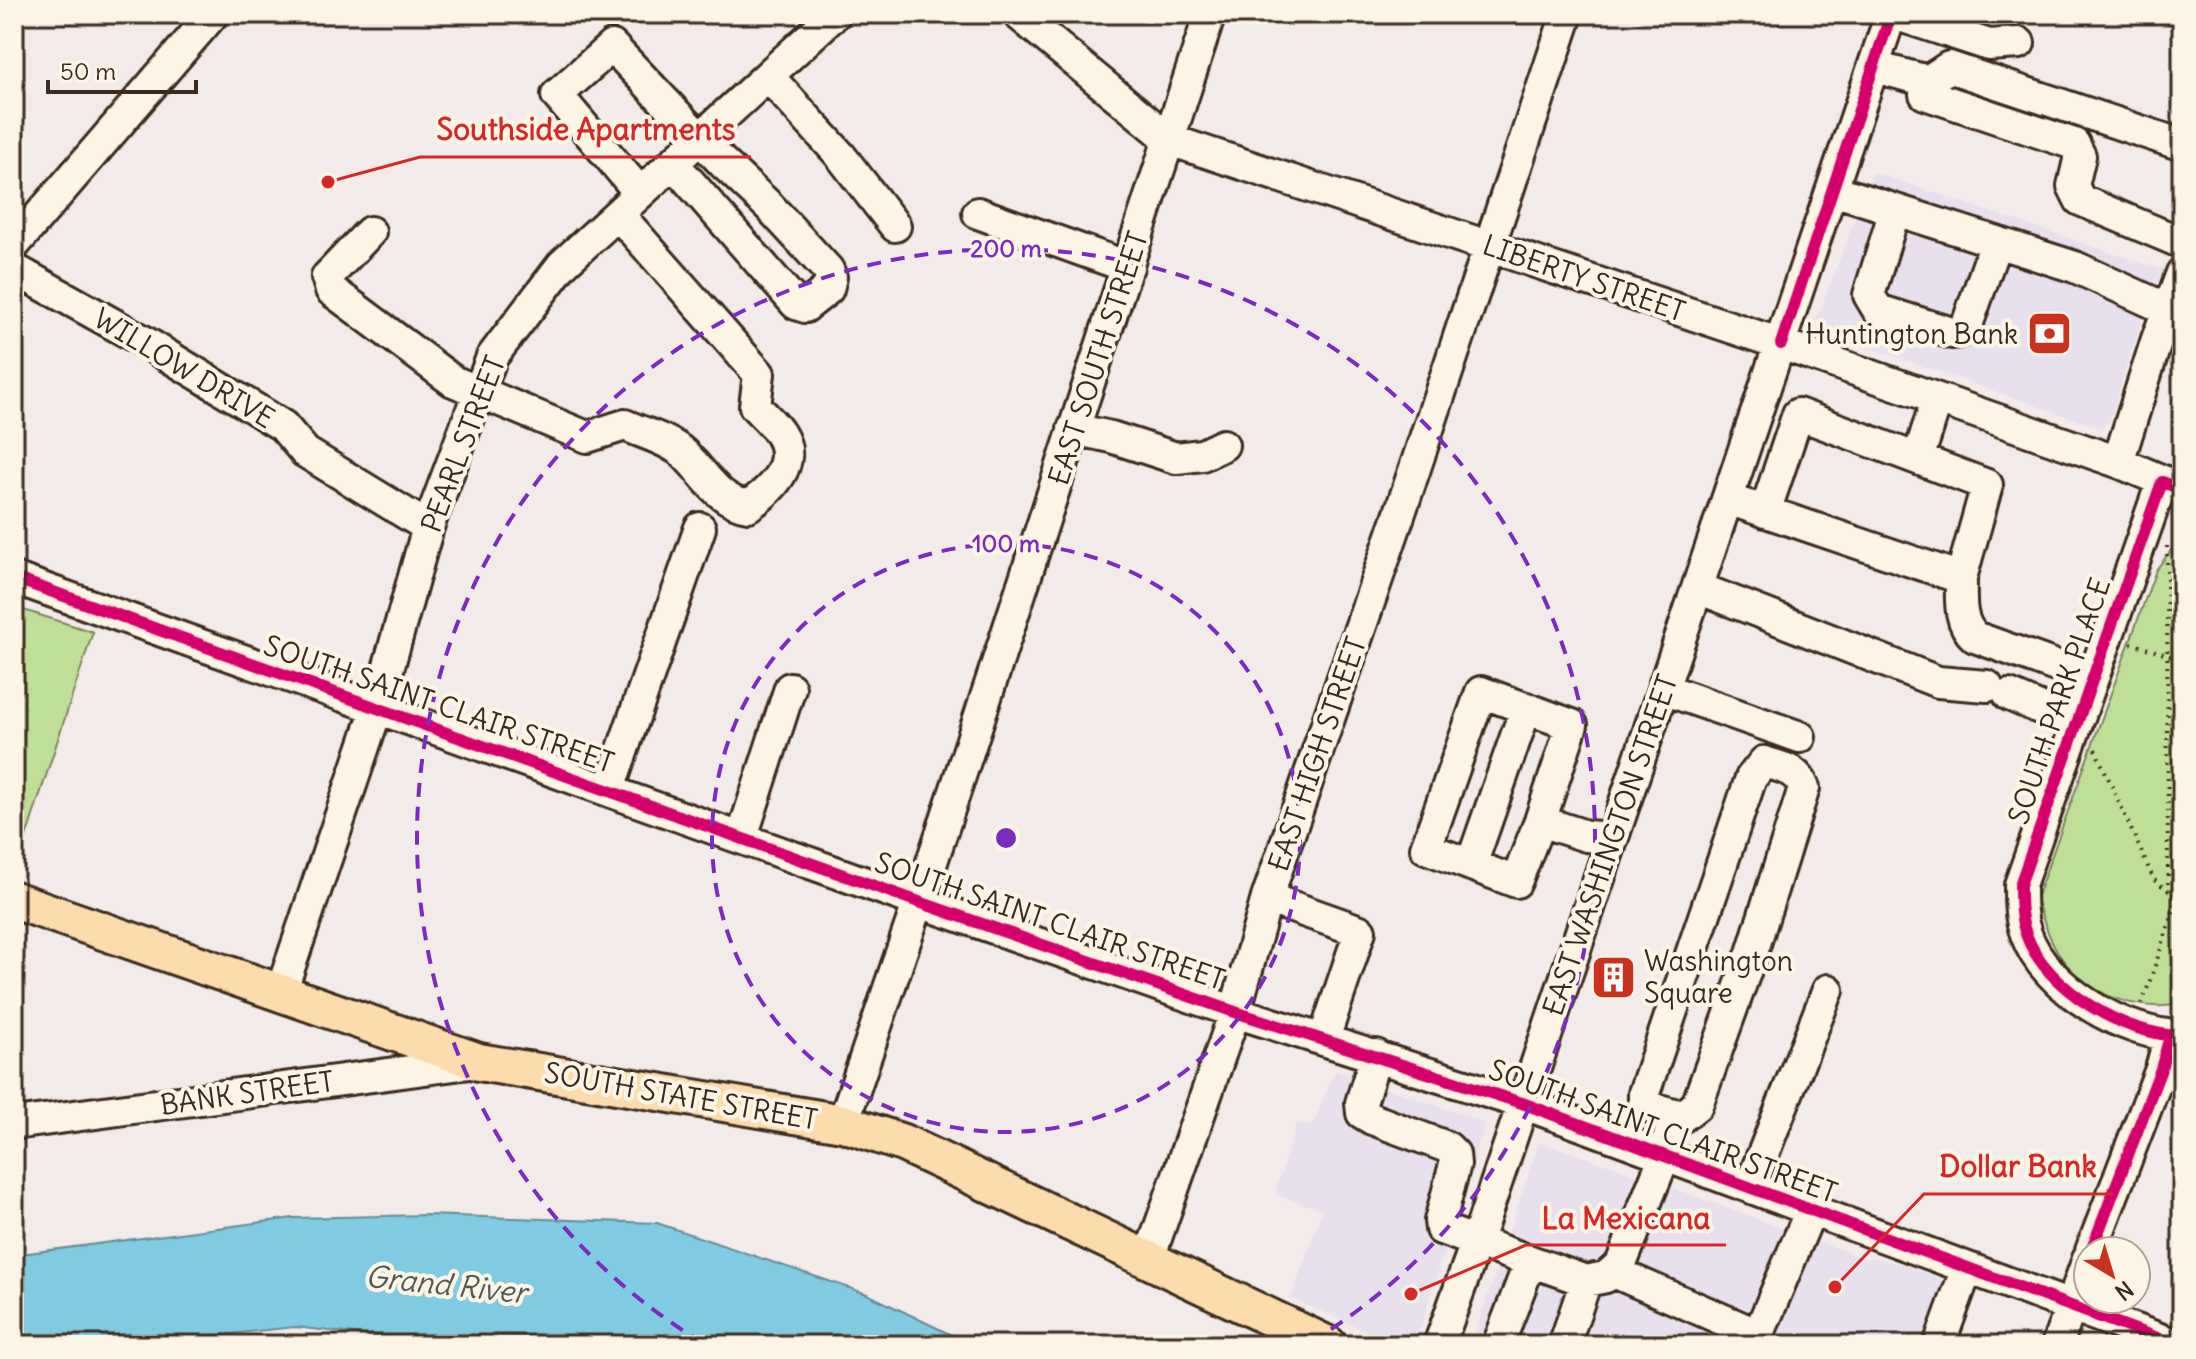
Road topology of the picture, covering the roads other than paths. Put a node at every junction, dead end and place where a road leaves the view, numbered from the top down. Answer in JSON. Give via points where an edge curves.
{"nodes":[{"id":1,"x":213,"y":14,"type":"edge"},
{"id":2,"x":1018,"y":14,"type":"edge"},
{"id":3,"x":1210,"y":14,"type":"edge"},
{"id":4,"x":1567,"y":14,"type":"edge"},
{"id":5,"x":1893,"y":14,"type":"edge"},
{"id":6,"x":827,"y":17,"type":"edge"},
{"id":7,"x":2019,"y":43,"type":"dead end"},
{"id":8,"x":1874,"y":67,"type":"junction"},
{"id":9,"x":768,"y":76,"type":"junction"},
{"id":10,"x":1928,"y":81,"type":"junction"},
{"id":11,"x":700,"y":138,"type":"junction"},
{"id":12,"x":1170,"y":140,"type":"junction"},
{"id":13,"x":2182,"y":145,"type":"edge"},
{"id":14,"x":673,"y":163,"type":"junction"},
{"id":15,"x":1833,"y":190,"type":"junction"},
{"id":16,"x":640,"y":193,"type":"junction"},
{"id":17,"x":1895,"y":210,"type":"junction"},
{"id":18,"x":978,"y":213,"type":"dead end"},
{"id":19,"x":618,"y":214,"type":"junction"},
{"id":20,"x":895,"y":226,"type":"dead end"},
{"id":21,"x":370,"y":232,"type":"dead end"},
{"id":22,"x":1996,"y":242,"type":"junction"},
{"id":23,"x":2182,"y":243,"type":"edge"},
{"id":24,"x":14,"y":245,"type":"edge"},
{"id":25,"x":1489,"y":246,"type":"junction"},
{"id":26,"x":1128,"y":267,"type":"junction"},
{"id":27,"x":14,"y":269,"type":"edge"},
{"id":28,"x":2182,"y":273,"type":"edge"},
{"id":29,"x":2169,"y":310,"type":"junction"},
{"id":30,"x":2169,"y":339,"type":"edge"},
{"id":31,"x":1781,"y":344,"type":"junction"},
{"id":32,"x":479,"y":392,"type":"junction"},
{"id":33,"x":1937,"y":399,"type":"junction"},
{"id":34,"x":1073,"y":429,"type":"junction"},
{"id":35,"x":1223,"y":445,"type":"dead end"},
{"id":36,"x":1918,"y":459,"type":"junction"},
{"id":37,"x":2118,"y":462,"type":"junction"},
{"id":38,"x":2172,"y":486,"type":"edge"},
{"id":39,"x":1728,"y":499,"type":"junction"},
{"id":40,"x":1765,"y":512,"type":"junction"},
{"id":41,"x":428,"y":527,"type":"junction"},
{"id":42,"x":700,"y":528,"type":"dead end"},
{"id":43,"x":14,"y":578,"type":"edge"},
{"id":44,"x":1961,"y":578,"type":"junction"},
{"id":45,"x":1698,"y":588,"type":"junction"},
{"id":46,"x":2092,"y":679,"type":"junction"},
{"id":47,"x":790,"y":688,"type":"dead end"},
{"id":48,"x":1664,"y":689,"type":"junction"},
{"id":49,"x":377,"y":708,"type":"junction"},
{"id":50,"x":1526,"y":708,"type":"junction"},
{"id":51,"x":2077,"y":724,"type":"junction"},
{"id":52,"x":1800,"y":737,"type":"dead end"},
{"id":53,"x":609,"y":789,"type":"junction"},
{"id":54,"x":1540,"y":821,"type":"junction"},
{"id":55,"x":742,"y":837,"type":"junction"},
{"id":56,"x":1613,"y":838,"type":"junction"},
{"id":57,"x":1471,"y":865,"type":"junction"},
{"id":58,"x":1267,"y":898,"type":"junction"},
{"id":59,"x":14,"y":900,"type":"edge"},
{"id":60,"x":919,"y":902,"type":"junction"},
{"id":61,"x":1828,"y":990,"type":"dead end"},
{"id":62,"x":281,"y":992,"type":"junction"},
{"id":63,"x":1235,"y":1012,"type":"junction"},
{"id":64,"x":2176,"y":1036,"type":"edge"},
{"id":65,"x":1324,"y":1039,"type":"junction"},
{"id":66,"x":1376,"y":1055,"type":"junction"},
{"id":67,"x":479,"y":1062,"type":"junction"},
{"id":68,"x":1522,"y":1103,"type":"junction"},
{"id":69,"x":1674,"y":1114,"type":"junction"},
{"id":70,"x":843,"y":1123,"type":"junction"},
{"id":71,"x":14,"y":1124,"type":"edge"},
{"id":72,"x":1665,"y":1155,"type":"junction"},
{"id":73,"x":1750,"y":1187,"type":"junction"},
{"id":74,"x":1811,"y":1210,"type":"junction"},
{"id":75,"x":2097,"y":1235,"type":"edge"},
{"id":76,"x":1476,"y":1243,"type":"junction"},
{"id":77,"x":1148,"y":1261,"type":"junction"},
{"id":78,"x":1530,"y":1262,"type":"junction"},
{"id":79,"x":1967,"y":1268,"type":"junction"},
{"id":80,"x":1600,"y":1277,"type":"junction"},
{"id":81,"x":2072,"y":1303,"type":"edge"},
{"id":82,"x":2070,"y":1308,"type":"junction"},
{"id":83,"x":1756,"y":1340,"type":"edge"},
{"id":84,"x":1328,"y":1345,"type":"edge"},
{"id":85,"x":1439,"y":1345,"type":"edge"},
{"id":86,"x":1498,"y":1345,"type":"edge"},
{"id":87,"x":1564,"y":1345,"type":"edge"},
{"id":88,"x":1939,"y":1345,"type":"edge"},
{"id":89,"x":2057,"y":1345,"type":"edge"},
{"id":90,"x":2176,"y":1345,"type":"edge"}],
"edges":[{"from":1,"to":24,"type":"street"},
{"from":2,"to":12,"type":"street","name":"LIBERTY STREET"},
{"from":3,"to":12,"type":"street","name":"EAST SOUTH STREET"},
{"from":4,"to":25,"type":"street","name":"EAST HIGH STREET"},
{"from":5,"to":7,"type":"street","via":[[1989,45]]},
{"from":5,"to":8,"type":"street","name":"EAST WASHINGTON STREET"},
{"from":6,"to":9,"type":"street","name":"PEARL STREET"},
{"from":8,"to":10,"type":"street"},
{"from":8,"to":15,"type":"street","name":"EAST WASHINGTON STREET"},
{"from":9,"to":11,"type":"street","name":"PEARL STREET"},
{"from":9,"to":20,"type":"street"},
{"from":10,"to":13,"type":"street","via":[[1949,67]]},
{"from":10,"to":23,"type":"street","via":[[1925,94],[2074,144],[2080,156],[2073,186],[2080,200]]},
{"from":11,"to":14,"type":"street","name":"PEARL STREET"},
{"from":11,"to":14,"type":"street","via":[[828,270],[828,289],[805,307],[796,304]]},
{"from":11,"to":16,"type":"street","via":[[612,46],[557,95]]},
{"from":12,"to":25,"type":"street","name":"LIBERTY STREET"},
{"from":12,"to":26,"type":"street","name":"EAST SOUTH STREET"},
{"from":14,"to":16,"type":"street","name":"PEARL STREET"},
{"from":15,"to":17,"type":"street"},
{"from":15,"to":31,"type":"street","name":"EAST WASHINGTON STREET"},
{"from":16,"to":19,"type":"street","name":"PEARL STREET"},
{"from":17,"to":22,"type":"street"},
{"from":17,"to":22,"type":"street","via":[[1869,295],[1878,310],[1959,332],[1967,325]]},
{"from":18,"to":26,"type":"street"},
{"from":19,"to":32,"type":"street","name":"PEARL STREET","via":[[562,265],[492,357]]},
{"from":19,"to":32,"type":"street","via":[[759,374],[755,406],[782,436],[786,454],[774,485],[748,506],[734,504],[679,449],[625,425],[587,437]]},
{"from":21,"to":32,"type":"street","via":[[327,277],[331,290],[453,381]]},
{"from":22,"to":29,"type":"street","via":[[2075,267]]},
{"from":25,"to":31,"type":"street","name":"LIBERTY STREET"},
{"from":25,"to":58,"type":"street","name":"EAST HIGH STREET"},
{"from":26,"to":34,"type":"street","name":"EAST SOUTH STREET"},
{"from":27,"to":41,"type":"street","name":"WILLOW DRIVE","via":[[283,426],[305,452]]},
{"from":28,"to":29,"type":"street"},
{"from":29,"to":30,"type":"street"},
{"from":30,"to":37,"type":"street"},
{"from":31,"to":33,"type":"street","name":"LIBERTY STREET"},
{"from":31,"to":39,"type":"street","name":"EAST WASHINGTON STREET"},
{"from":32,"to":41,"type":"street","name":"PEARL STREET"},
{"from":33,"to":36,"type":"street"},
{"from":33,"to":37,"type":"street","name":"LIBERTY STREET"},
{"from":34,"to":35,"type":"street","via":[[1176,458],[1202,455]]},
{"from":34,"to":60,"type":"street","name":"EAST SOUTH STREET"},
{"from":36,"to":40,"type":"street","via":[[1798,414]]},
{"from":36,"to":44,"type":"street","via":[[1987,485]]},
{"from":37,"to":38,"type":"street","name":"LIBERTY STREET"},
{"from":38,"to":46,"type":"street","name":"SOUTH PARK PLACE"},
{"from":39,"to":40,"type":"street"},
{"from":39,"to":45,"type":"street","name":"EAST WASHINGTON STREET"},
{"from":40,"to":44,"type":"street"},
{"from":41,"to":49,"type":"street","name":"PEARL STREET"},
{"from":42,"to":53,"type":"street"},
{"from":43,"to":49,"type":"street","name":"SOUTH SAINT CLAIR STREET"},
{"from":44,"to":46,"type":"street","via":[[1962,615],[1975,637]]},
{"from":45,"to":48,"type":"street","name":"EAST WASHINGTON STREET"},
{"from":45,"to":51,"type":"street","via":[[1938,682],[1998,691]]},
{"from":46,"to":51,"type":"street","name":"SOUTH PARK PLACE"},
{"from":47,"to":55,"type":"street"},
{"from":48,"to":52,"type":"street"},
{"from":48,"to":56,"type":"street","name":"EAST WASHINGTON STREET"},
{"from":49,"to":53,"type":"street","name":"SOUTH SAINT CLAIR STREET"},
{"from":49,"to":62,"type":"street","name":"PEARL STREET"},
{"from":50,"to":54,"type":"street","via":[[1572,725]]},
{"from":50,"to":57,"type":"street"},
{"from":50,"to":57,"type":"street","via":[[1481,692],[1426,848]]},
{"from":51,"to":64,"type":"street","name":"SOUTH PARK PLACE","via":[[2020,885],[2027,938],[2041,962],[2078,999],[2131,1024]]},
{"from":53,"to":55,"type":"street","name":"SOUTH SAINT CLAIR STREET"},
{"from":54,"to":56,"type":"street","via":[[1586,836]]},
{"from":54,"to":57,"type":"street","via":[[1516,882]]},
{"from":55,"to":60,"type":"street","name":"SOUTH SAINT CLAIR STREET"},
{"from":56,"to":68,"type":"street","name":"EAST WASHINGTON STREET"},
{"from":58,"to":63,"type":"street","name":"EAST HIGH STREET"},
{"from":58,"to":65,"type":"street","via":[[1360,931]]},
{"from":59,"to":62,"type":"main road","name":"SOUTH STATE STREET"},
{"from":60,"to":63,"type":"street","name":"SOUTH SAINT CLAIR STREET"},
{"from":60,"to":70,"type":"street","name":"EAST SOUTH STREET"},
{"from":61,"to":73,"type":"street"},
{"from":62,"to":67,"type":"main road","name":"SOUTH STATE STREET"},
{"from":63,"to":65,"type":"street","name":"SOUTH SAINT CLAIR STREET"},
{"from":63,"to":77,"type":"street","name":"EAST HIGH STREET"},
{"from":64,"to":75,"type":"street"},
{"from":65,"to":66,"type":"street","name":"SOUTH SAINT CLAIR STREET"},
{"from":66,"to":68,"type":"street","name":"SOUTH SAINT CLAIR STREET"},
{"from":66,"to":76,"type":"street","via":[[1362,1113],[1454,1154],[1441,1229]]},
{"from":67,"to":70,"type":"main road","name":"SOUTH STATE STREET"},
{"from":67,"to":71,"type":"street","name":"BANK STREET"},
{"from":68,"to":72,"type":"street","name":"SOUTH SAINT CLAIR STREET"},
{"from":68,"to":76,"type":"street","name":"EAST WASHINGTON STREET"},
{"from":69,"to":69,"type":"street","via":[[1683,1116],[1697,1105],[1804,788],[1790,770],[1764,762],[1751,778],[1644,1093],[1652,1108]]},
{"from":69,"to":72,"type":"street"},
{"from":70,"to":77,"type":"main road","name":"SOUTH STATE STREET","via":[[903,1143]]},
{"from":72,"to":73,"type":"street","name":"SOUTH SAINT CLAIR STREET"},
{"from":72,"to":80,"type":"street","via":[[1621,1264]]},
{"from":73,"to":74,"type":"street","name":"SOUTH SAINT CLAIR STREET"},
{"from":74,"to":79,"type":"street","name":"SOUTH SAINT CLAIR STREET"},
{"from":74,"to":83,"type":"street"},
{"from":76,"to":78,"type":"street"},
{"from":76,"to":85,"type":"street","name":"EAST WASHINGTON STREET"},
{"from":77,"to":84,"type":"main road","name":"SOUTH STATE STREET"},
{"from":78,"to":80,"type":"street"},
{"from":78,"to":86,"type":"street"},
{"from":79,"to":82,"type":"street","name":"SOUTH SAINT CLAIR STREET"},
{"from":79,"to":88,"type":"street"},
{"from":80,"to":83,"type":"street"},
{"from":80,"to":87,"type":"street"},
{"from":81,"to":82,"type":"street"},
{"from":82,"to":89,"type":"street"},
{"from":82,"to":90,"type":"street","name":"SOUTH SAINT CLAIR STREET"}]}
